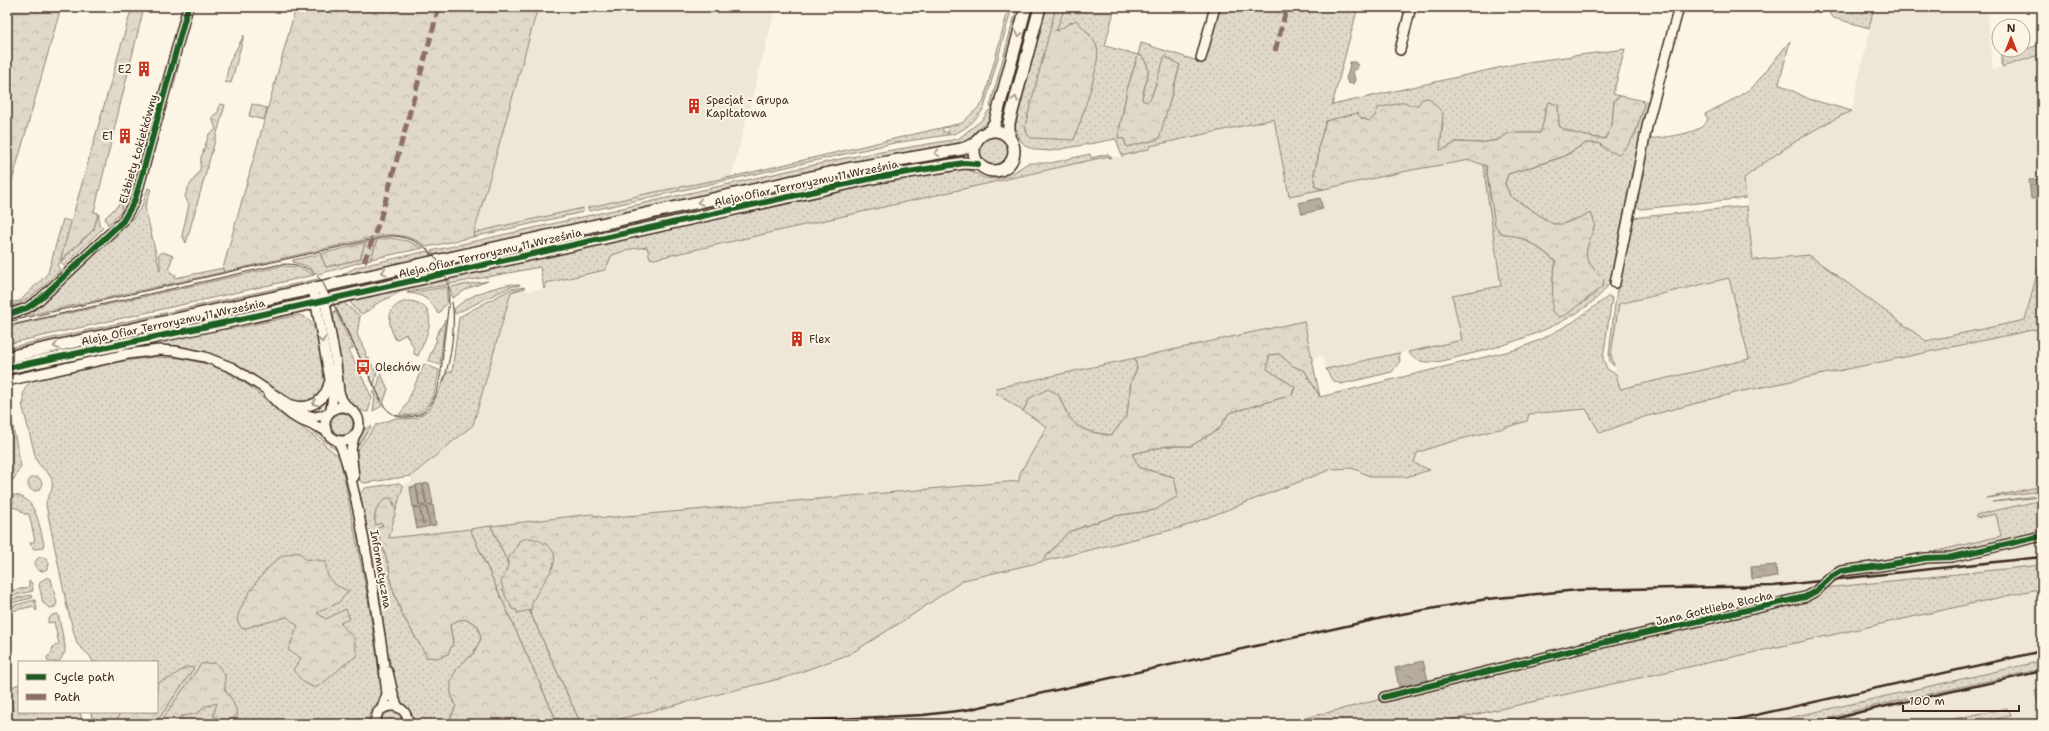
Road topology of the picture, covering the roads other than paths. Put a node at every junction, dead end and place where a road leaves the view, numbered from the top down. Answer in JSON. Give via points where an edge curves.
{"nodes":[{"id":1,"x":188,"y":7,"type":"edge"},
{"id":2,"x":1026,"y":7,"type":"edge"},
{"id":3,"x":1040,"y":7,"type":"edge"},
{"id":4,"x":1215,"y":7,"type":"edge"},
{"id":5,"x":1411,"y":7,"type":"edge"},
{"id":6,"x":1679,"y":7,"type":"edge"},
{"id":7,"x":1400,"y":50,"type":"dead end"},
{"id":8,"x":1201,"y":58,"type":"dead end"},
{"id":9,"x":989,"y":132,"type":"junction"},
{"id":10,"x":1008,"y":138,"type":"junction"},
{"id":11,"x":974,"y":144,"type":"junction"},
{"id":12,"x":978,"y":164,"type":"junction"},
{"id":13,"x":1615,"y":283,"type":"dead end"},
{"id":14,"x":318,"y":287,"type":"junction"},
{"id":15,"x":320,"y":301,"type":"junction"},
{"id":16,"x":7,"y":315,"type":"edge"},
{"id":17,"x":7,"y":357,"type":"edge"},
{"id":18,"x":7,"y":368,"type":"edge"},
{"id":19,"x":7,"y":381,"type":"edge"},
{"id":20,"x":330,"y":382,"type":"junction"},
{"id":21,"x":266,"y":390,"type":"junction"},
{"id":22,"x":290,"y":404,"type":"junction"},
{"id":23,"x":348,"y":408,"type":"junction"},
{"id":24,"x":329,"y":412,"type":"junction"},
{"id":25,"x":327,"y":432,"type":"junction"},
{"id":26,"x":354,"y":437,"type":"junction"},
{"id":27,"x":336,"y":440,"type":"junction"},
{"id":28,"x":355,"y":493,"type":"junction"},
{"id":29,"x":2042,"y":536,"type":"edge"},
{"id":30,"x":382,"y":650,"type":"junction"},
{"id":31,"x":1384,"y":697,"type":"dead end"},
{"id":32,"x":398,"y":707,"type":"junction"},
{"id":33,"x":382,"y":708,"type":"junction"},
{"id":34,"x":374,"y":724,"type":"edge"},
{"id":35,"x":408,"y":724,"type":"edge"}],
"edges":[{"from":1,"to":16,"type":"street","name":"Elżbiety Łokietkówny","via":[[138,191],[130,211],[123,221],[32,306]]},
{"from":2,"to":9,"type":"street","one_way":true,"via":[[995,122]]},
{"from":10,"to":3,"type":"street","one_way":true,"via":[[1009,123]]},
{"from":4,"to":8,"type":"street"},
{"from":5,"to":7,"type":"street"},
{"from":6,"to":13,"type":"street","via":[[1648,122]]},
{"from":9,"to":10,"type":"street","via":[[1000,132]]},
{"from":9,"to":11,"type":"street"},
{"from":10,"to":12,"type":"street","via":[[1014,150],[1010,165],[994,172],[987,171]]},
{"from":11,"to":12,"type":"street","via":[[974,157]]},
{"from":11,"to":14,"type":"street","name":"Aleja Ofiar Terroryzmu 11 Września","one_way":true,"via":[[962,149],[847,169]]},
{"from":12,"to":15,"type":"street","name":"Aleja Ofiar Terroryzmu 11 Września","via":[[964,163],[878,177]]},
{"from":14,"to":15,"type":"street"},
{"from":14,"to":17,"type":"street","name":"Aleja Ofiar Terroryzmu 11 Września","one_way":true},
{"from":15,"to":18,"type":"street","name":"Aleja Ofiar Terroryzmu 11 Września"},
{"from":15,"to":20,"type":"street","one_way":true},
{"from":15,"to":23,"type":"street","via":[[339,392]]},
{"from":19,"to":21,"type":"street","via":[[128,354],[159,350],[191,353],[219,362]]},
{"from":20,"to":22,"type":"street","one_way":true,"via":[[318,403],[307,406]]},
{"from":20,"to":24,"type":"street","via":[[333,396]]},
{"from":21,"to":22,"type":"street"},
{"from":21,"to":25,"type":"street","via":[[277,403],[294,416]]},
{"from":22,"to":24,"type":"street","via":[[309,416],[319,417]]},
{"from":23,"to":24,"type":"street","via":[[337,407]]},
{"from":23,"to":26,"type":"street","via":[[353,410],[359,421]]},
{"from":24,"to":25,"type":"street","via":[[325,426]]},
{"from":25,"to":27,"type":"street"},
{"from":26,"to":27,"type":"street"},
{"from":26,"to":28,"type":"street","name":"Informatyczna","via":[[351,450]]},
{"from":27,"to":28,"type":"street","name":"Informatyczna","via":[[344,452]]},
{"from":28,"to":30,"type":"street","name":"Informatyczna"},
{"from":29,"to":31,"type":"street","name":"Jana Gottlieba Blocha","via":[[1952,557],[1926,558],[1841,571],[1805,597],[1602,643]]},
{"from":30,"to":32,"type":"street","name":"Informatyczna"},
{"from":30,"to":33,"type":"street","name":"Informatyczna","via":[[387,694]]},
{"from":32,"to":33,"type":"street"},
{"from":32,"to":35,"type":"street","name":"Informatyczna","via":[[407,715]]},
{"from":33,"to":34,"type":"street","name":"Informatyczna","via":[[375,717]]}]}
